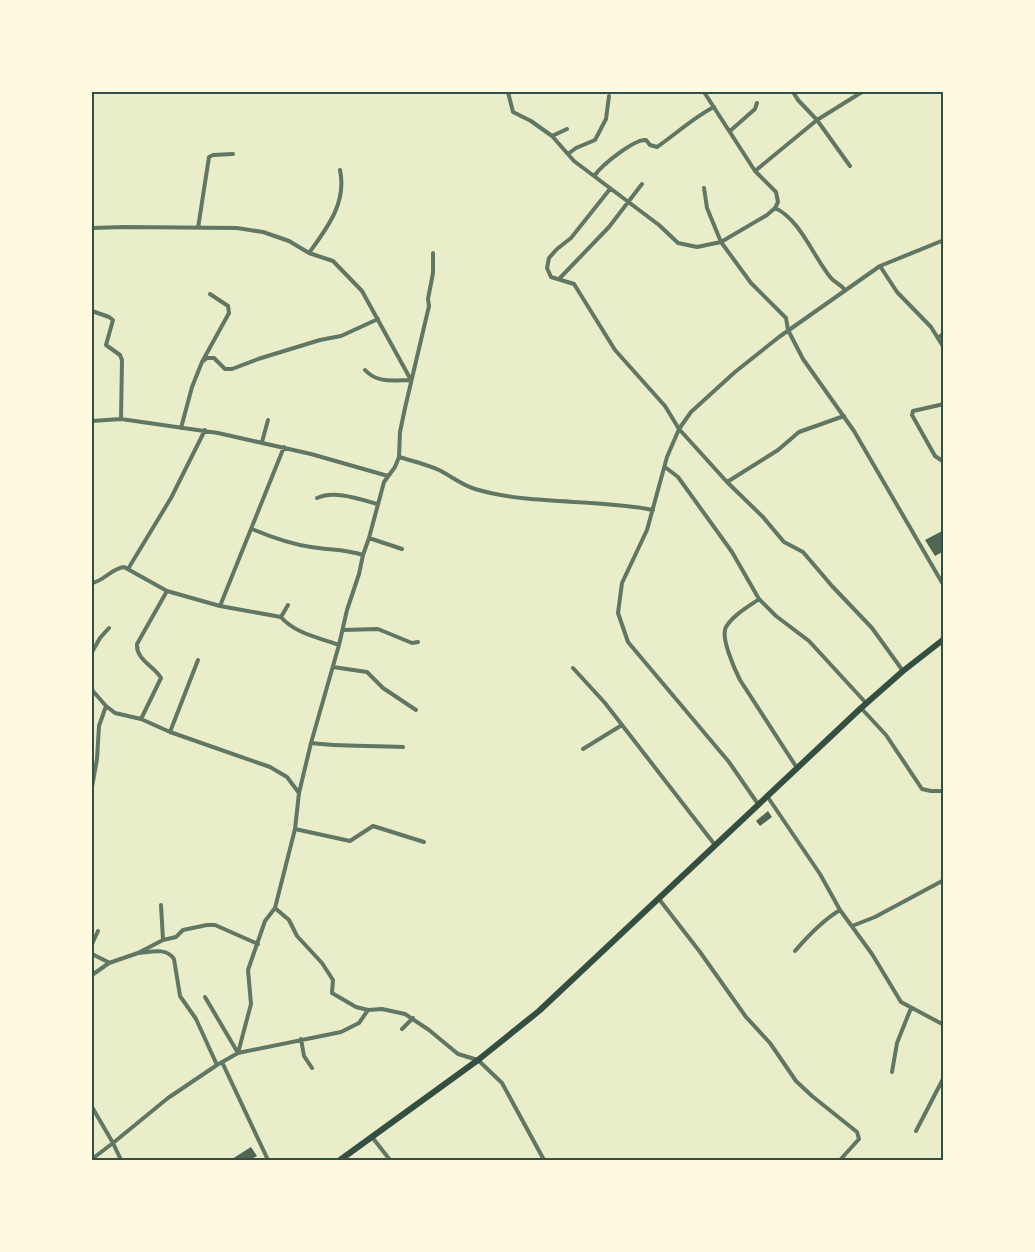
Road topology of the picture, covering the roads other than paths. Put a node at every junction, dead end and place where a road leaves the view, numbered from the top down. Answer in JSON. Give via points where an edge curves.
{"nodes":[{"id":1,"x":508,"y":92,"type":"edge"},
{"id":2,"x":704,"y":92,"type":"edge"},
{"id":3,"x":793,"y":92,"type":"edge"},
{"id":4,"x":862,"y":92,"type":"edge"},
{"id":5,"x":609,"y":96,"type":"dead end"},
{"id":6,"x":757,"y":103,"type":"dead end"},
{"id":7,"x":714,"y":107,"type":"junction"},
{"id":8,"x":817,"y":120,"type":"junction"},
{"id":9,"x":567,"y":129,"type":"dead end"},
{"id":10,"x":730,"y":131,"type":"junction"},
{"id":11,"x":552,"y":136,"type":"junction"},
{"id":12,"x":233,"y":154,"type":"dead end"},
{"id":13,"x":568,"y":154,"type":"junction"},
{"id":14,"x":850,"y":166,"type":"dead end"},
{"id":15,"x":340,"y":170,"type":"dead end"},
{"id":16,"x":755,"y":171,"type":"junction"},
{"id":17,"x":595,"y":175,"type":"junction"},
{"id":18,"x":642,"y":184,"type":"dead end"},
{"id":19,"x":704,"y":188,"type":"dead end"},
{"id":20,"x":610,"y":189,"type":"junction"},
{"id":21,"x":627,"y":202,"type":"junction"},
{"id":22,"x":775,"y":208,"type":"junction"},
{"id":23,"x":92,"y":228,"type":"edge"},
{"id":24,"x":198,"y":228,"type":"junction"},
{"id":25,"x":944,"y":240,"type":"edge"},
{"id":26,"x":721,"y":242,"type":"junction"},
{"id":27,"x":309,"y":253,"type":"junction"},
{"id":28,"x":433,"y":253,"type":"dead end"},
{"id":29,"x":880,"y":266,"type":"junction"},
{"id":30,"x":558,"y":280,"type":"junction"},
{"id":31,"x":845,"y":290,"type":"junction"},
{"id":32,"x":210,"y":294,"type":"dead end"},
{"id":33,"x":92,"y":311,"type":"edge"},
{"id":34,"x":378,"y":319,"type":"junction"},
{"id":35,"x":788,"y":330,"type":"junction"},
{"id":36,"x":944,"y":333,"type":"edge"},
{"id":37,"x":938,"y":338,"type":"junction"},
{"id":38,"x":944,"y":348,"type":"edge"},
{"id":39,"x":202,"y":362,"type":"junction"},
{"id":40,"x":365,"y":370,"type":"dead end"},
{"id":41,"x":411,"y":380,"type":"junction"},
{"id":42,"x":944,"y":404,"type":"edge"},
{"id":43,"x":844,"y":416,"type":"junction"},
{"id":44,"x":121,"y":419,"type":"junction"},
{"id":45,"x":268,"y":420,"type":"dead end"},
{"id":46,"x":92,"y":421,"type":"edge"},
{"id":47,"x":181,"y":428,"type":"junction"},
{"id":48,"x":679,"y":429,"type":"junction"},
{"id":49,"x":205,"y":430,"type":"junction"},
{"id":50,"x":262,"y":442,"type":"junction"},
{"id":51,"x":284,"y":447,"type":"junction"},
{"id":52,"x":399,"y":457,"type":"junction"},
{"id":53,"x":944,"y":462,"type":"edge"},
{"id":54,"x":664,"y":466,"type":"junction"},
{"id":55,"x":388,"y":476,"type":"junction"},
{"id":56,"x":727,"y":482,"type":"junction"},
{"id":57,"x":317,"y":498,"type":"dead end"},
{"id":58,"x":377,"y":504,"type":"junction"},
{"id":59,"x":653,"y":510,"type":"junction"},
{"id":60,"x":252,"y":529,"type":"junction"},
{"id":61,"x":369,"y":538,"type":"junction"},
{"id":62,"x":402,"y":549,"type":"dead end"},
{"id":63,"x":363,"y":555,"type":"junction"},
{"id":64,"x":128,"y":569,"type":"junction"},
{"id":65,"x":92,"y":583,"type":"edge"},
{"id":66,"x":944,"y":586,"type":"edge"},
{"id":67,"x":167,"y":591,"type":"junction"},
{"id":68,"x":759,"y":599,"type":"junction"},
{"id":69,"x":288,"y":605,"type":"dead end"},
{"id":70,"x":220,"y":606,"type":"junction"},
{"id":71,"x":281,"y":617,"type":"junction"},
{"id":72,"x":109,"y":628,"type":"dead end"},
{"id":73,"x":343,"y":630,"type":"junction"},
{"id":74,"x":944,"y":639,"type":"edge"},
{"id":75,"x":418,"y":642,"type":"dead end"},
{"id":76,"x":339,"y":645,"type":"junction"},
{"id":77,"x":92,"y":652,"type":"edge"},
{"id":78,"x":198,"y":660,"type":"dead end"},
{"id":79,"x":333,"y":667,"type":"junction"},
{"id":80,"x":573,"y":668,"type":"dead end"},
{"id":81,"x":903,"y":671,"type":"junction"},
{"id":82,"x":92,"y":693,"type":"edge"},
{"id":83,"x":106,"y":706,"type":"junction"},
{"id":84,"x":864,"y":706,"type":"junction"},
{"id":85,"x":416,"y":710,"type":"dead end"},
{"id":86,"x":141,"y":719,"type":"junction"},
{"id":87,"x":622,"y":725,"type":"junction"},
{"id":88,"x":170,"y":732,"type":"junction"},
{"id":89,"x":311,"y":743,"type":"junction"},
{"id":90,"x":403,"y":747,"type":"dead end"},
{"id":91,"x":583,"y":749,"type":"dead end"},
{"id":92,"x":797,"y":768,"type":"junction"},
{"id":93,"x":92,"y":787,"type":"edge"},
{"id":94,"x":944,"y":790,"type":"edge"},
{"id":95,"x":299,"y":793,"type":"junction"},
{"id":96,"x":767,"y":796,"type":"junction"},
{"id":97,"x":759,"y":804,"type":"junction"},
{"id":98,"x":295,"y":829,"type":"junction"},
{"id":99,"x":424,"y":842,"type":"dead end"},
{"id":100,"x":715,"y":846,"type":"junction"},
{"id":101,"x":944,"y":880,"type":"edge"},
{"id":102,"x":658,"y":899,"type":"junction"},
{"id":103,"x":161,"y":905,"type":"dead end"},
{"id":104,"x":275,"y":908,"type":"junction"},
{"id":105,"x":840,"y":910,"type":"junction"},
{"id":106,"x":852,"y":926,"type":"junction"},
{"id":107,"x":98,"y":931,"type":"dead end"},
{"id":108,"x":163,"y":940,"type":"junction"},
{"id":109,"x":92,"y":944,"type":"edge"},
{"id":110,"x":258,"y":944,"type":"junction"},
{"id":111,"x":795,"y":951,"type":"dead end"},
{"id":112,"x":138,"y":953,"type":"junction"},
{"id":113,"x":92,"y":954,"type":"edge"},
{"id":114,"x":109,"y":963,"type":"junction"},
{"id":115,"x":92,"y":975,"type":"edge"},
{"id":116,"x":205,"y":997,"type":"dead end"},
{"id":117,"x":911,"y":1008,"type":"junction"},
{"id":118,"x":368,"y":1010,"type":"junction"},
{"id":119,"x":413,"y":1018,"type":"junction"},
{"id":120,"x":944,"y":1025,"type":"edge"},
{"id":121,"x":402,"y":1029,"type":"dead end"},
{"id":122,"x":301,"y":1039,"type":"junction"},
{"id":123,"x":238,"y":1053,"type":"junction"},
{"id":124,"x":478,"y":1060,"type":"junction"},
{"id":125,"x":220,"y":1064,"type":"junction"},
{"id":126,"x":312,"y":1068,"type":"dead end"},
{"id":127,"x":892,"y":1072,"type":"dead end"},
{"id":128,"x":944,"y":1077,"type":"edge"},
{"id":129,"x":92,"y":1107,"type":"edge"},
{"id":130,"x":916,"y":1131,"type":"dead end"},
{"id":131,"x":372,"y":1137,"type":"junction"},
{"id":132,"x":113,"y":1143,"type":"junction"},
{"id":133,"x":92,"y":1159,"type":"edge"},
{"id":134,"x":122,"y":1161,"type":"edge"},
{"id":135,"x":268,"y":1161,"type":"edge"},
{"id":136,"x":340,"y":1161,"type":"edge"},
{"id":137,"x":390,"y":1161,"type":"edge"},
{"id":138,"x":544,"y":1161,"type":"edge"},
{"id":139,"x":840,"y":1161,"type":"edge"}],
"edges":[{"from":1,"to":11,"type":"street","via":[[513,112]]},
{"from":2,"to":7,"type":"street"},
{"from":3,"to":8,"type":"street"},
{"from":4,"to":8,"type":"street"},
{"from":5,"to":13,"type":"street","via":[[606,119],[595,140]]},
{"from":6,"to":10,"type":"street","via":[[755,110]]},
{"from":7,"to":10,"type":"street"},
{"from":7,"to":17,"type":"street","via":[[657,147],[639,139]]},
{"from":8,"to":14,"type":"street"},
{"from":8,"to":16,"type":"street"},
{"from":9,"to":11,"type":"street"},
{"from":10,"to":16,"type":"street"},
{"from":11,"to":13,"type":"street"},
{"from":12,"to":24,"type":"street","via":[[209,157]]},
{"from":13,"to":17,"type":"street"},
{"from":15,"to":27,"type":"street","via":[[341,191],[336,211]]},
{"from":16,"to":22,"type":"street","via":[[776,192]]},
{"from":17,"to":20,"type":"street"},
{"from":18,"to":21,"type":"street"},
{"from":19,"to":26,"type":"street","via":[[707,208]]},
{"from":20,"to":21,"type":"street"},
{"from":20,"to":30,"type":"street","via":[[571,238],[549,258],[547,268],[551,277]]},
{"from":21,"to":26,"type":"street","via":[[678,243],[698,247]]},
{"from":21,"to":30,"type":"street","via":[[609,227]]},
{"from":22,"to":26,"type":"street"},
{"from":22,"to":31,"type":"street","via":[[799,231],[832,280]]},
{"from":23,"to":24,"type":"street"},
{"from":24,"to":27,"type":"street","via":[[263,232]]},
{"from":25,"to":29,"type":"street"},
{"from":26,"to":35,"type":"street","via":[[751,283],[786,318]]},
{"from":27,"to":34,"type":"street","via":[[333,261],[362,291]]},
{"from":28,"to":41,"type":"street","via":[[429,306]]},
{"from":29,"to":31,"type":"street"},
{"from":29,"to":37,"type":"street","via":[[897,292],[921,314]]},
{"from":30,"to":48,"type":"street","via":[[574,284],[615,350],[665,406]]},
{"from":31,"to":35,"type":"street"},
{"from":32,"to":39,"type":"street","via":[[228,306],[229,313]]},
{"from":33,"to":44,"type":"street","via":[[113,321],[106,345],[122,360]]},
{"from":34,"to":39,"type":"street","via":[[341,336],[232,369],[225,369],[214,358]]},
{"from":34,"to":41,"type":"street"},
{"from":35,"to":43,"type":"street","via":[[803,359]]},
{"from":35,"to":48,"type":"street","via":[[713,392]]},
{"from":36,"to":37,"type":"street"},
{"from":37,"to":38,"type":"street"},
{"from":39,"to":47,"type":"street"},
{"from":40,"to":41,"type":"street","via":[[382,381]]},
{"from":41,"to":52,"type":"street"},
{"from":42,"to":53,"type":"street","via":[[917,409],[912,415],[935,456]]},
{"from":43,"to":56,"type":"street","via":[[799,432]]},
{"from":43,"to":66,"type":"street"},
{"from":44,"to":46,"type":"street"},
{"from":44,"to":47,"type":"street"},
{"from":45,"to":50,"type":"street"},
{"from":47,"to":49,"type":"street"},
{"from":48,"to":54,"type":"street"},
{"from":48,"to":56,"type":"street"},
{"from":49,"to":50,"type":"street"},
{"from":49,"to":64,"type":"street","via":[[171,498]]},
{"from":50,"to":51,"type":"street"},
{"from":51,"to":55,"type":"street"},
{"from":51,"to":60,"type":"street"},
{"from":52,"to":55,"type":"street"},
{"from":52,"to":59,"type":"street","via":[[432,467],[474,489],[546,501],[623,504]]},
{"from":54,"to":59,"type":"street"},
{"from":54,"to":68,"type":"street","via":[[678,477],[732,552]]},
{"from":55,"to":58,"type":"street"},
{"from":56,"to":81,"type":"street","via":[[784,542],[804,552],[872,628]]},
{"from":57,"to":58,"type":"street","via":[[344,496]]},
{"from":58,"to":61,"type":"street"},
{"from":59,"to":97,"type":"street","via":[[622,583],[618,613],[628,642],[729,762]]},
{"from":60,"to":63,"type":"street","via":[[308,547],[350,550]]},
{"from":60,"to":70,"type":"street"},
{"from":61,"to":62,"type":"street"},
{"from":61,"to":63,"type":"street"},
{"from":63,"to":73,"type":"street"},
{"from":64,"to":65,"type":"street","via":[[119,568]]},
{"from":64,"to":67,"type":"street"},
{"from":67,"to":70,"type":"street"},
{"from":67,"to":86,"type":"street","via":[[137,644],[136,651],[161,678]]},
{"from":68,"to":84,"type":"street","via":[[809,641]]},
{"from":68,"to":92,"type":"street","via":[[735,617],[724,634],[740,680]]},
{"from":69,"to":71,"type":"street"},
{"from":70,"to":71,"type":"street"},
{"from":71,"to":76,"type":"street","via":[[286,623]]},
{"from":72,"to":77,"type":"street"},
{"from":73,"to":75,"type":"street","via":[[378,629]]},
{"from":73,"to":76,"type":"street"},
{"from":74,"to":81,"type":"highway"},
{"from":76,"to":79,"type":"street"},
{"from":78,"to":88,"type":"street"},
{"from":79,"to":85,"type":"street","via":[[367,672]]},
{"from":79,"to":89,"type":"street"},
{"from":80,"to":87,"type":"street"},
{"from":81,"to":84,"type":"highway"},
{"from":82,"to":83,"type":"street"},
{"from":83,"to":86,"type":"street","via":[[115,713]]},
{"from":83,"to":93,"type":"street","via":[[99,726]]},
{"from":84,"to":92,"type":"highway"},
{"from":84,"to":94,"type":"street","via":[[922,789]]},
{"from":86,"to":88,"type":"street"},
{"from":87,"to":91,"type":"street"},
{"from":87,"to":100,"type":"street"},
{"from":88,"to":95,"type":"street","via":[[270,767],[286,777]]},
{"from":89,"to":90,"type":"street"},
{"from":89,"to":95,"type":"street"},
{"from":92,"to":96,"type":"highway"},
{"from":95,"to":98,"type":"street"},
{"from":96,"to":97,"type":"highway"},
{"from":96,"to":105,"type":"street"},
{"from":97,"to":100,"type":"highway"},
{"from":98,"to":99,"type":"street","via":[[350,841],[373,826]]},
{"from":98,"to":104,"type":"street"},
{"from":100,"to":102,"type":"highway"},
{"from":101,"to":106,"type":"street"},
{"from":102,"to":124,"type":"highway","via":[[539,1011]]},
{"from":102,"to":139,"type":"street","via":[[796,1081],[857,1132],[859,1139]]},
{"from":103,"to":108,"type":"street"},
{"from":104,"to":110,"type":"street","via":[[265,921]]},
{"from":104,"to":118,"type":"street","via":[[322,963],[333,980],[332,993]]},
{"from":105,"to":106,"type":"street"},
{"from":105,"to":111,"type":"street"},
{"from":106,"to":117,"type":"street","via":[[901,1002]]},
{"from":107,"to":109,"type":"street"},
{"from":108,"to":110,"type":"street","via":[[176,937],[183,930],[215,925]]},
{"from":108,"to":112,"type":"street"},
{"from":110,"to":123,"type":"street","via":[[248,970],[251,1005]]},
{"from":112,"to":114,"type":"street"},
{"from":112,"to":125,"type":"street","via":[[160,951],[172,956],[180,996]]},
{"from":113,"to":114,"type":"street"},
{"from":114,"to":115,"type":"street"},
{"from":116,"to":123,"type":"street"},
{"from":117,"to":120,"type":"street"},
{"from":117,"to":127,"type":"street","via":[[897,1043]]},
{"from":118,"to":119,"type":"street","via":[[393,1010]]},
{"from":118,"to":122,"type":"street","via":[[358,1023],[341,1032]]},
{"from":119,"to":121,"type":"street"},
{"from":119,"to":124,"type":"street","via":[[458,1054]]},
{"from":122,"to":123,"type":"street"},
{"from":122,"to":126,"type":"street","via":[[304,1056]]},
{"from":123,"to":125,"type":"street"},
{"from":124,"to":131,"type":"highway"},
{"from":124,"to":138,"type":"street","via":[[502,1083]]},
{"from":125,"to":132,"type":"street","via":[[168,1098]]},
{"from":125,"to":135,"type":"street"},
{"from":128,"to":130,"type":"street"},
{"from":129,"to":132,"type":"street"},
{"from":131,"to":136,"type":"highway"},
{"from":131,"to":137,"type":"street"},
{"from":132,"to":133,"type":"street"},
{"from":132,"to":134,"type":"street"}]}
